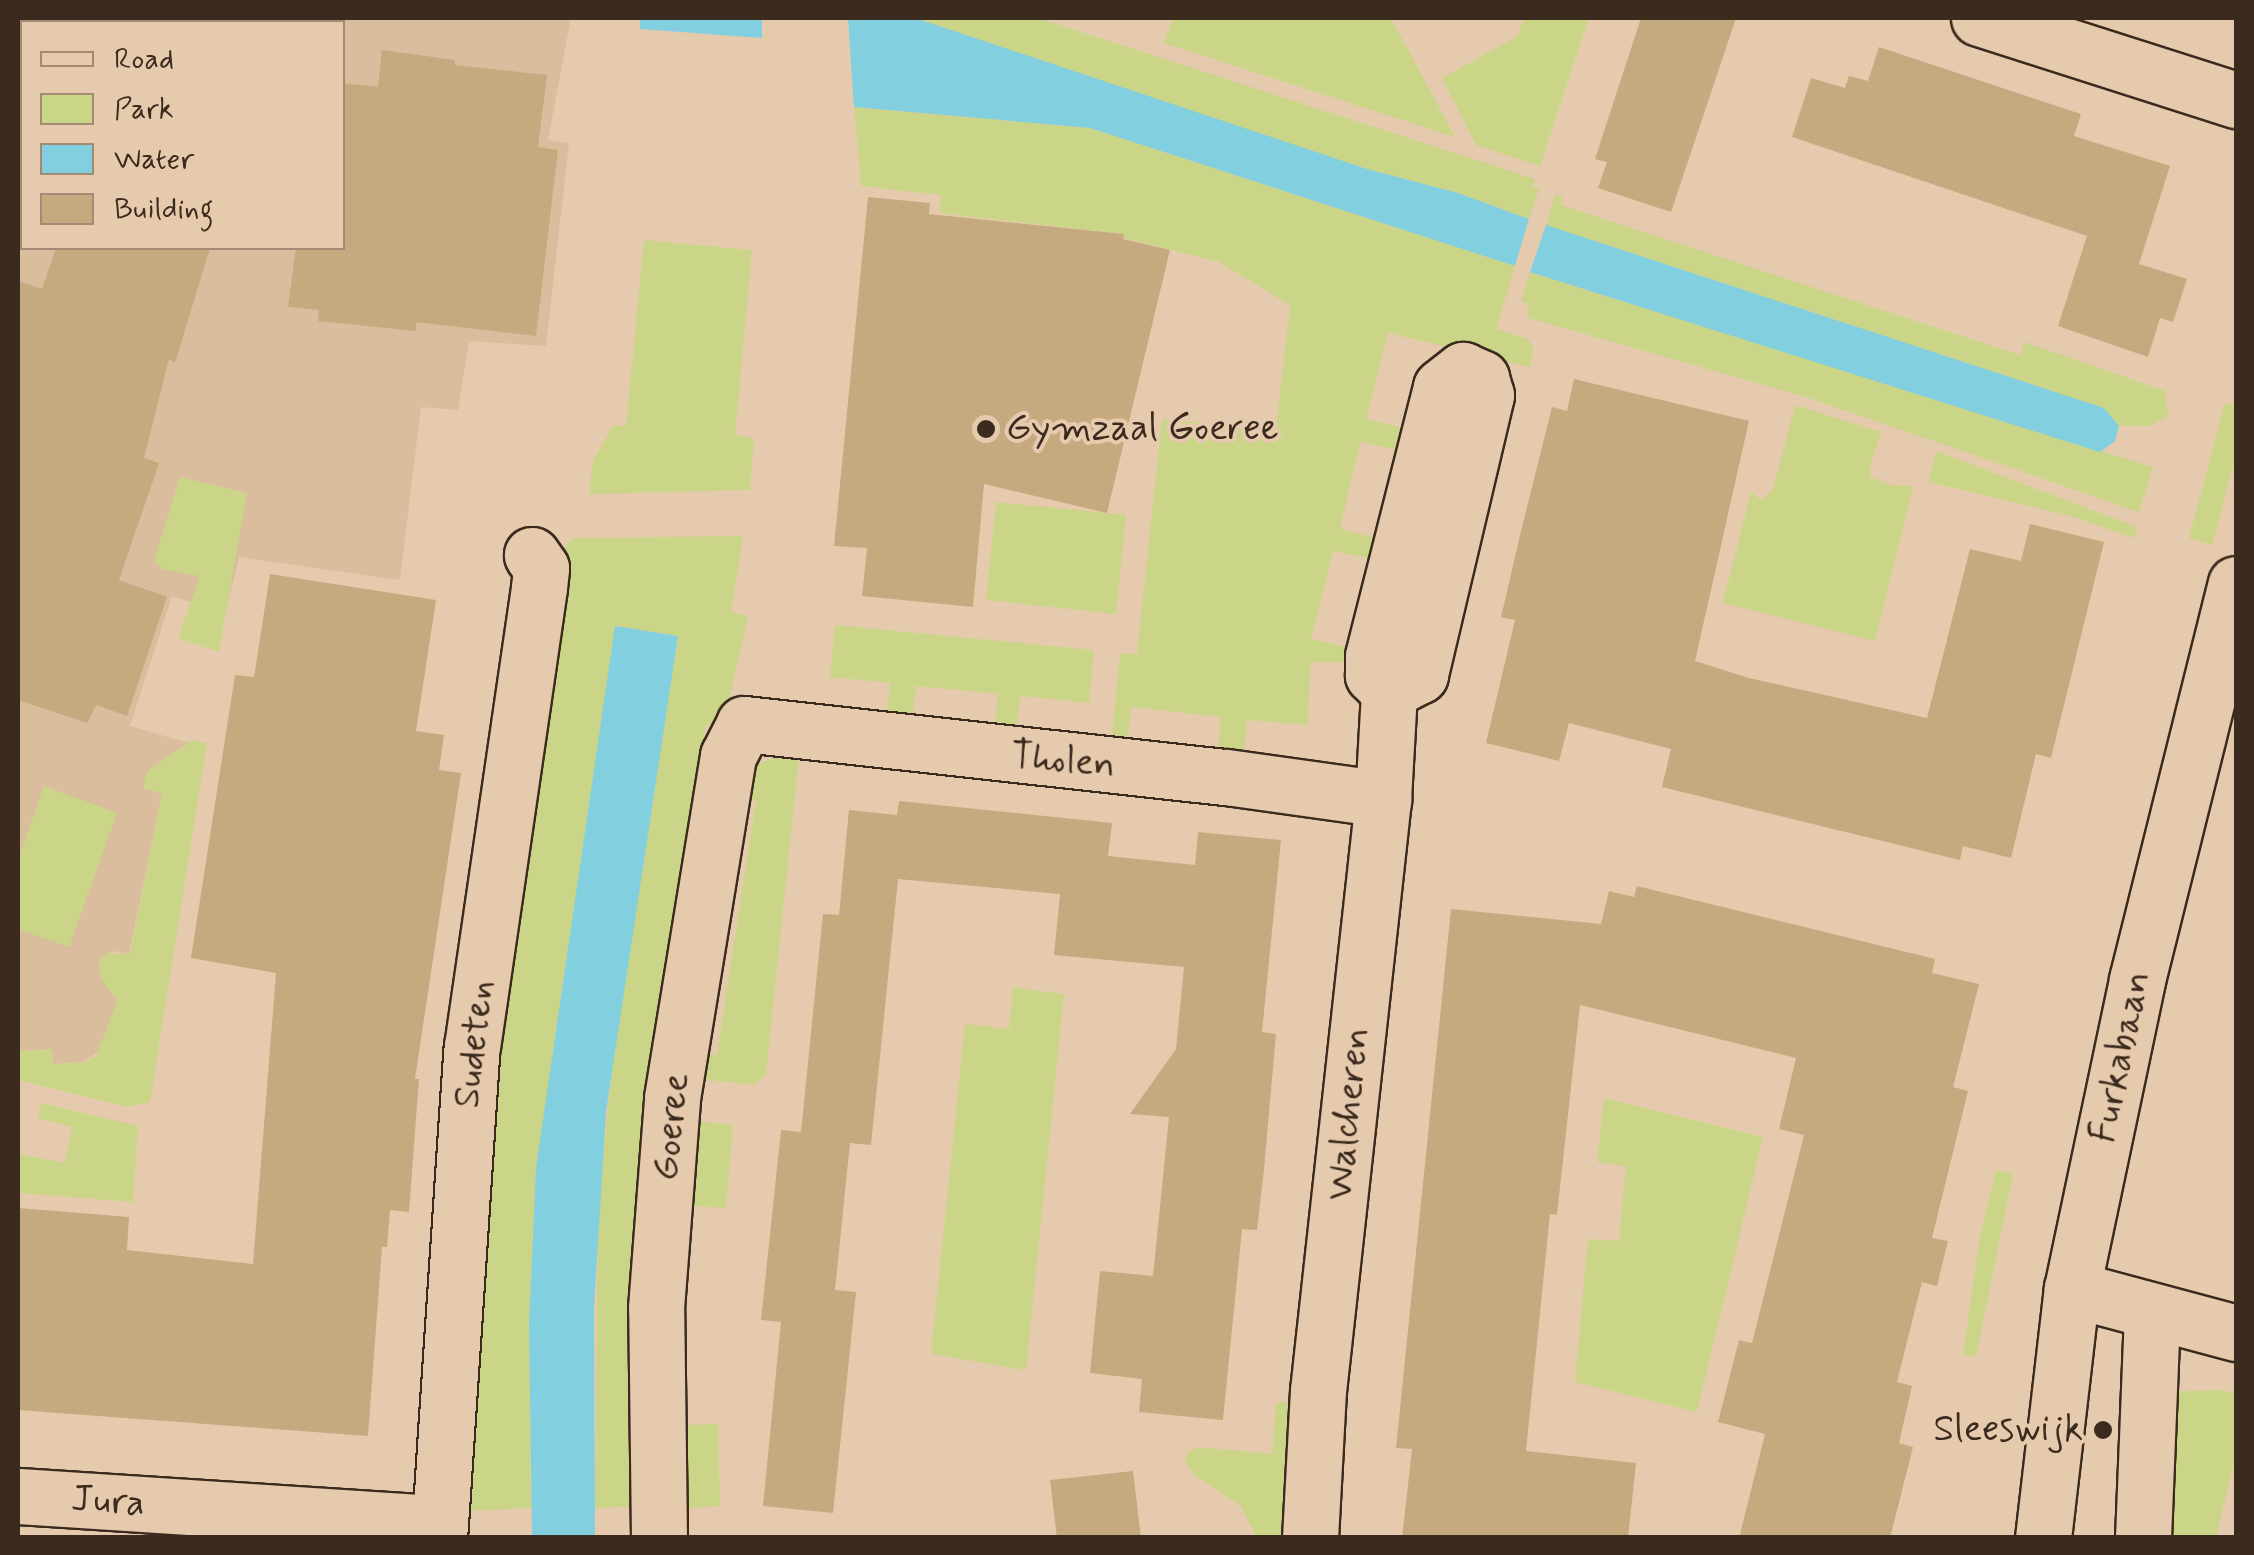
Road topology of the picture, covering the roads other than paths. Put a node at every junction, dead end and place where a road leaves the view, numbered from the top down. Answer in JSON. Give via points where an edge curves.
{"nodes":[{"id":1,"x":1979,"y":18,"type":"edge"},
{"id":2,"x":2236,"y":100,"type":"edge"},
{"id":3,"x":532,"y":555,"type":"dead end"},
{"id":4,"x":2236,"y":584,"type":"edge"},
{"id":5,"x":1389,"y":691,"type":"junction"},
{"id":6,"x":744,"y":724,"type":"joint"},
{"id":7,"x":1383,"y":799,"type":"junction"},
{"id":8,"x":2072,"y":1289,"type":"junction"},
{"id":9,"x":2152,"y":1313,"type":"junction"},
{"id":10,"x":2236,"y":1333,"type":"edge"},
{"id":11,"x":18,"y":1496,"type":"edge"},
{"id":12,"x":438,"y":1530,"type":"edge"},
{"id":13,"x":659,"y":1538,"type":"edge"},
{"id":14,"x":1310,"y":1538,"type":"edge"},
{"id":15,"x":2043,"y":1538,"type":"edge"},
{"id":16,"x":2143,"y":1538,"type":"edge"}],
"edges":[{"from":1,"to":2,"type":"street"},
{"from":3,"to":12,"type":"street","name":"Sudeten","via":[[541,568],[539,588],[472,1046]]},
{"from":4,"to":8,"type":"street","name":"Furkabaan","via":[[2137,980]]},
{"from":5,"to":5,"type":"street","name":"Walcheren","via":[[1420,675],[1486,395],[1474,373],[1454,374],[1441,386],[1373,656],[1373,676]]},
{"from":5,"to":7,"type":"street","name":"Walcheren"},
{"from":6,"to":7,"type":"street","name":"Tholen"},
{"from":6,"to":13,"type":"street","name":"Goeree","via":[[728,756],[672,1098],[656,1308]]},
{"from":7,"to":14,"type":"street","name":"Walcheren","via":[[1318,1391]]},
{"from":8,"to":9,"type":"street"},
{"from":8,"to":15,"type":"street","name":"Furkabaan"},
{"from":9,"to":10,"type":"street"},
{"from":9,"to":16,"type":"street"},
{"from":11,"to":12,"type":"street","name":"Jura"}]}
